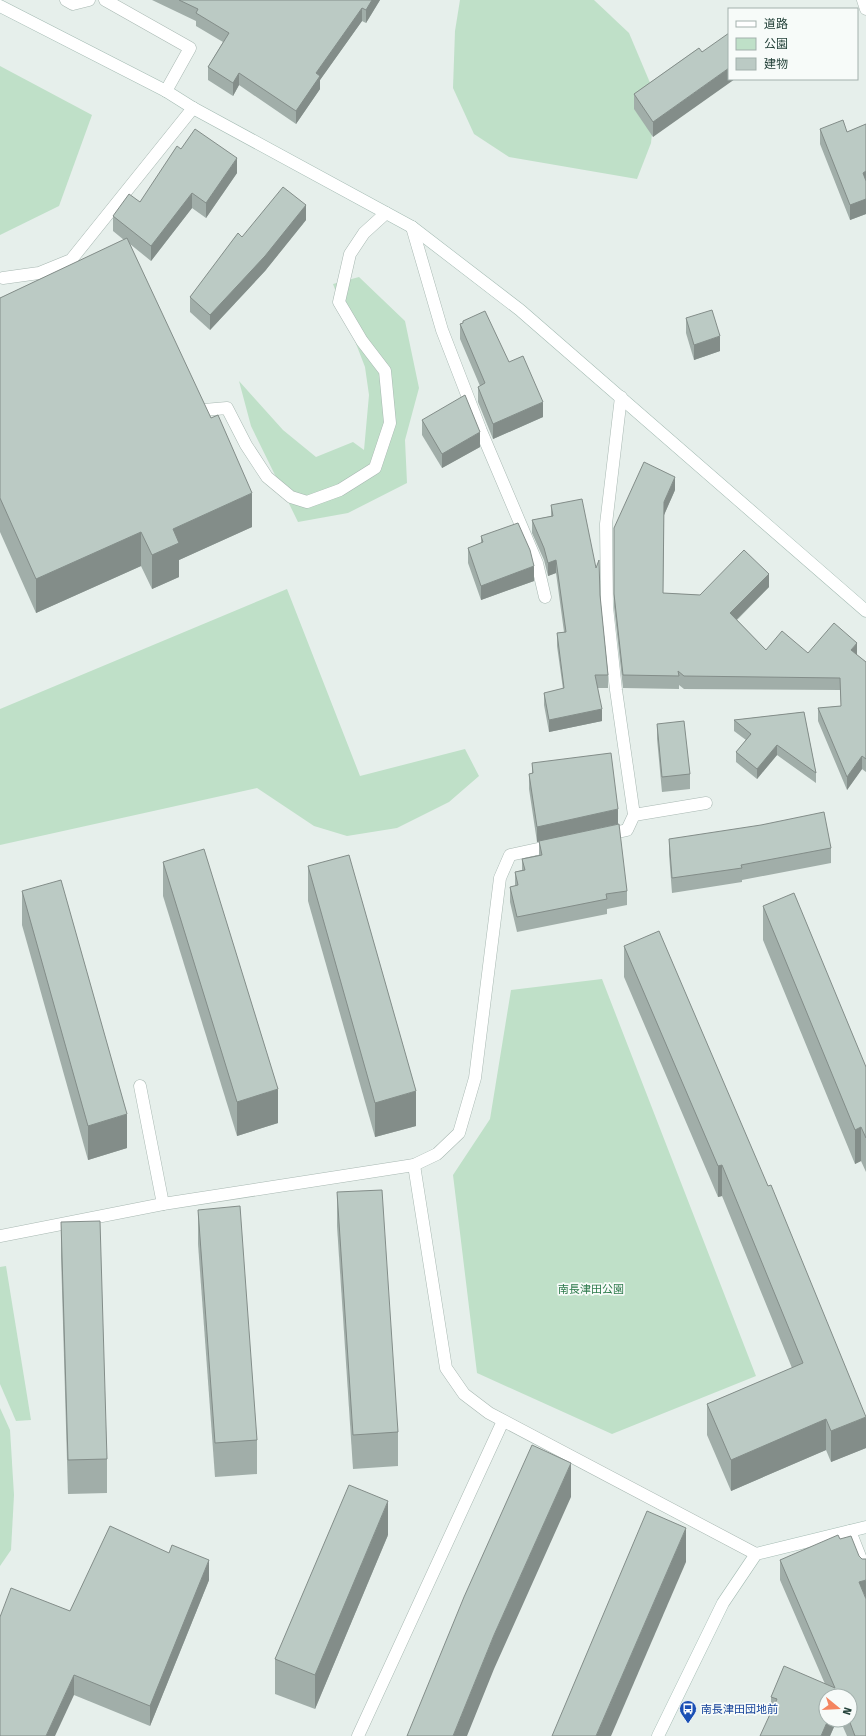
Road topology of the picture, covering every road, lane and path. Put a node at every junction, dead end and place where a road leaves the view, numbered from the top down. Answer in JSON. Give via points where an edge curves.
{"nodes":[{"id":1,"x":66,"y":0,"type":"edge"},
{"id":2,"x":89,"y":0,"type":"edge"},
{"id":3,"x":105,"y":0,"type":"edge"},
{"id":4,"x":863,"y":0,"type":"edge"},
{"id":5,"x":0,"y":6,"type":"edge"},
{"id":6,"x":866,"y":9,"type":"edge"},
{"id":7,"x":166,"y":91,"type":"junction"},
{"id":8,"x":193,"y":108,"type":"junction"},
{"id":9,"x":386,"y":213,"type":"junction"},
{"id":10,"x":412,"y":227,"type":"junction"},
{"id":11,"x":3,"y":278,"type":"dead end"},
{"id":12,"x":621,"y":397,"type":"junction"},
{"id":13,"x":204,"y":410,"type":"edge"},
{"id":14,"x":545,"y":597,"type":"dead end"},
{"id":15,"x":866,"y":611,"type":"edge"},
{"id":16,"x":706,"y":803,"type":"dead end"},
{"id":17,"x":634,"y":815,"type":"junction"},
{"id":18,"x":590,"y":838,"type":"edge"},
{"id":19,"x":567,"y":843,"type":"edge"},
{"id":20,"x":140,"y":1086,"type":"dead end"},
{"id":21,"x":414,"y":1165,"type":"junction"},
{"id":22,"x":163,"y":1204,"type":"junction"},
{"id":23,"x":0,"y":1236,"type":"edge"},
{"id":24,"x":503,"y":1421,"type":"junction"},
{"id":25,"x":866,"y":1527,"type":"edge"},
{"id":26,"x":850,"y":1531,"type":"junction"},
{"id":27,"x":756,"y":1554,"type":"junction"},
{"id":28,"x":866,"y":1572,"type":"edge"},
{"id":29,"x":358,"y":1736,"type":"edge"},
{"id":30,"x":658,"y":1736,"type":"edge"}],
"edges":[{"from":1,"to":2,"type":"street","via":[[73,4]]},
{"from":3,"to":7,"type":"street","via":[[190,48]]},
{"from":4,"to":6,"type":"street"},
{"from":5,"to":7,"type":"street"},
{"from":7,"to":8,"type":"street"},
{"from":8,"to":9,"type":"street"},
{"from":8,"to":11,"type":"street","via":[[71,260],[39,273]]},
{"from":9,"to":10,"type":"street"},
{"from":9,"to":13,"type":"street","via":[[364,233],[350,254],[339,302],[362,341],[385,371],[390,423],[376,468],[340,490],[307,502],[291,497],[267,477],[246,445],[227,408]]},
{"from":10,"to":12,"type":"street","via":[[520,310]]},
{"from":10,"to":14,"type":"street","via":[[442,330],[481,431],[537,563]]},
{"from":12,"to":15,"type":"street"},
{"from":12,"to":17,"type":"street","via":[[606,524],[607,607]]},
{"from":16,"to":17,"type":"street"},
{"from":17,"to":18,"type":"street","via":[[627,830]]},
{"from":19,"to":21,"type":"street","via":[[510,855],[500,878],[475,1078],[459,1133],[437,1154]]},
{"from":20,"to":22,"type":"street"},
{"from":21,"to":22,"type":"street"},
{"from":21,"to":24,"type":"street","via":[[446,1368],[464,1394],[489,1414]]},
{"from":22,"to":23,"type":"street"},
{"from":24,"to":27,"type":"street"},
{"from":24,"to":29,"type":"street"},
{"from":25,"to":26,"type":"street"},
{"from":26,"to":27,"type":"street"},
{"from":26,"to":28,"type":"street"},
{"from":27,"to":30,"type":"street","via":[[723,1602]]}]}
